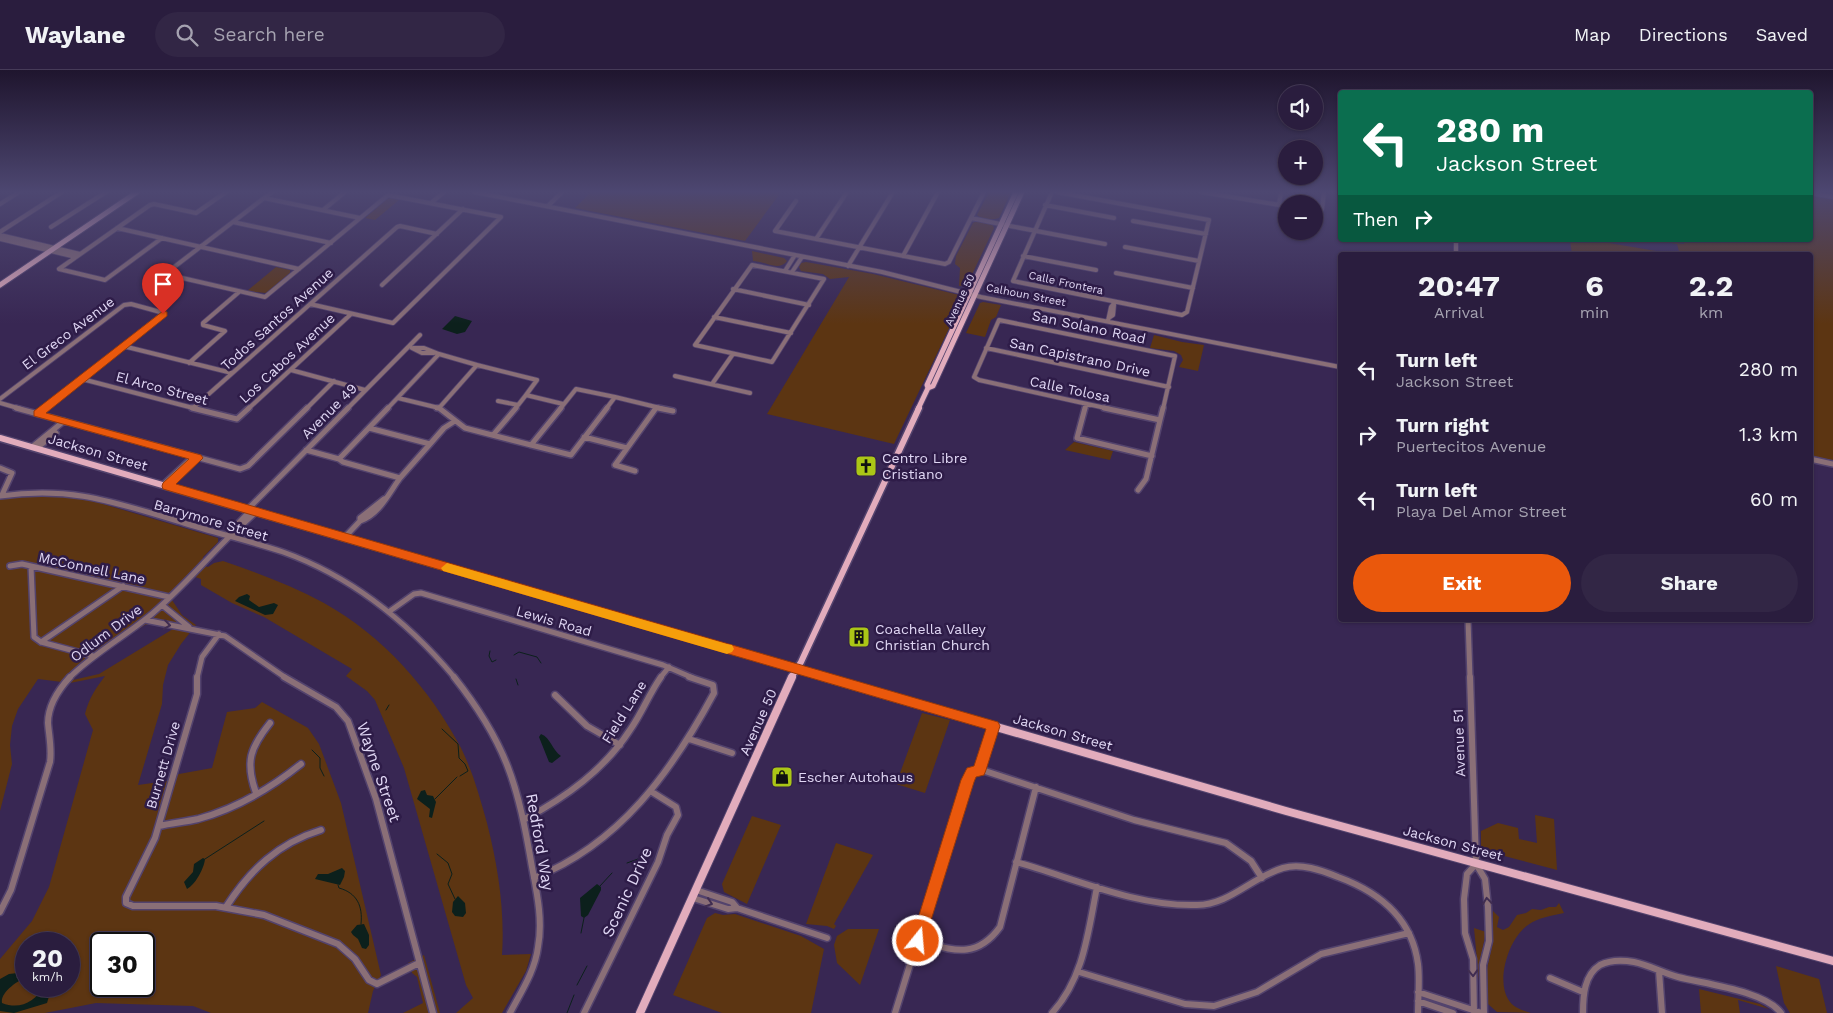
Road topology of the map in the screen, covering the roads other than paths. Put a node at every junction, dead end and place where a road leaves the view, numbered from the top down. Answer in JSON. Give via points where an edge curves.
{"nodes":[{"id":1,"x":4,"y":236,"type":"edge"},
{"id":2,"x":72,"y":236,"type":"edge"},
{"id":3,"x":105,"y":236,"type":"edge"},
{"id":4,"x":153,"y":236,"type":"edge"},
{"id":5,"x":215,"y":236,"type":"edge"},
{"id":6,"x":298,"y":236,"type":"edge"},
{"id":7,"x":339,"y":236,"type":"edge"},
{"id":8,"x":387,"y":236,"type":"edge"},
{"id":9,"x":435,"y":236,"type":"edge"},
{"id":10,"x":482,"y":236,"type":"edge"},
{"id":11,"x":699,"y":236,"type":"edge"},
{"id":12,"x":801,"y":236,"type":"edge"},
{"id":13,"x":818,"y":236,"type":"edge"},
{"id":14,"x":866,"y":236,"type":"edge"},
{"id":15,"x":914,"y":236,"type":"edge"},
{"id":16,"x":962,"y":236,"type":"edge"},
{"id":17,"x":1001,"y":236,"type":"edge"},
{"id":18,"x":1031,"y":236,"type":"edge"},
{"id":19,"x":1064,"y":236,"type":"edge"},
{"id":20,"x":1205,"y":236,"type":"edge"},
{"id":21,"x":162,"y":238,"type":"junction"},
{"id":22,"x":816,"y":239,"type":"junction"},
{"id":23,"x":331,"y":243,"type":"junction"},
{"id":24,"x":1105,"y":244,"type":"dead end"},
{"id":25,"x":200,"y":247,"type":"junction"},
{"id":26,"x":1125,"y":247,"type":"dead end"},
{"id":27,"x":859,"y":248,"type":"junction"},
{"id":28,"x":53,"y":249,"type":"junction"},
{"id":29,"x":78,"y":255,"type":"junction"},
{"id":30,"x":795,"y":255,"type":"junction"},
{"id":31,"x":802,"y":256,"type":"junction"},
{"id":32,"x":903,"y":256,"type":"junction"},
{"id":33,"x":1024,"y":256,"type":"junction"},
{"id":34,"x":1199,"y":261,"type":"junction"},
{"id":35,"x":848,"y":266,"type":"junction"},
{"id":36,"x":299,"y":269,"type":"junction"},
{"id":37,"x":785,"y":270,"type":"junction"},
{"id":38,"x":1096,"y":270,"type":"dead end"},
{"id":39,"x":792,"y":272,"type":"junction"},
{"id":40,"x":1116,"y":274,"type":"dead end"},
{"id":41,"x":0,"y":285,"type":"edge"},
{"id":42,"x":382,"y":285,"type":"dead end"},
{"id":43,"x":1192,"y":288,"type":"junction"},
{"id":44,"x":733,"y":290,"type":"junction"},
{"id":45,"x":239,"y":292,"type":"junction"},
{"id":46,"x":972,"y":294,"type":"junction"},
{"id":47,"x":310,"y":304,"type":"junction"},
{"id":48,"x":1114,"y":304,"type":"junction"},
{"id":49,"x":809,"y":305,"type":"junction"},
{"id":50,"x":351,"y":314,"type":"junction"},
{"id":51,"x":714,"y":316,"type":"junction"},
{"id":52,"x":1109,"y":319,"type":"junction"},
{"id":53,"x":791,"y":333,"type":"junction"},
{"id":54,"x":420,"y":335,"type":"dead end"},
{"id":55,"x":123,"y":346,"type":"junction"},
{"id":56,"x":411,"y":348,"type":"junction"},
{"id":57,"x":986,"y":348,"type":"junction"},
{"id":58,"x":437,"y":354,"type":"junction"},
{"id":59,"x":733,"y":354,"type":"junction"},
{"id":60,"x":189,"y":363,"type":"junction"},
{"id":61,"x":477,"y":365,"type":"junction"},
{"id":62,"x":1338,"y":366,"type":"edge"},
{"id":63,"x":291,"y":370,"type":"junction"},
{"id":64,"x":232,"y":374,"type":"junction"},
{"id":65,"x":676,"y":376,"type":"dead end"},
{"id":66,"x":82,"y":379,"type":"junction"},
{"id":67,"x":334,"y":381,"type":"junction"},
{"id":68,"x":712,"y":384,"type":"junction"},
{"id":69,"x":1169,"y":387,"type":"junction"},
{"id":70,"x":365,"y":390,"type":"junction"},
{"id":71,"x":750,"y":393,"type":"dead end"},
{"id":72,"x":526,"y":395,"type":"junction"},
{"id":73,"x":615,"y":397,"type":"junction"},
{"id":74,"x":398,"y":398,"type":"junction"},
{"id":75,"x":0,"y":399,"type":"edge"},
{"id":76,"x":498,"y":401,"type":"dead end"},
{"id":77,"x":0,"y":403,"type":"edge"},
{"id":78,"x":563,"y":404,"type":"junction"},
{"id":79,"x":1086,"y":404,"type":"junction"},
{"id":80,"x":518,"y":405,"type":"junction"},
{"id":81,"x":656,"y":407,"type":"junction"},
{"id":82,"x":193,"y":408,"type":"junction"},
{"id":83,"x":439,"y":408,"type":"junction"},
{"id":84,"x":673,"y":411,"type":"dead end"},
{"id":85,"x":38,"y":414,"type":"junction"},
{"id":86,"x":237,"y":419,"type":"joint"},
{"id":87,"x":1161,"y":420,"type":"junction"},
{"id":88,"x":454,"y":421,"type":"junction"},
{"id":89,"x":66,"y":422,"type":"junction"},
{"id":90,"x":369,"y":428,"type":"junction"},
{"id":91,"x":493,"y":435,"type":"junction"},
{"id":92,"x":0,"y":438,"type":"edge"},
{"id":93,"x":584,"y":438,"type":"junction"},
{"id":94,"x":430,"y":444,"type":"junction"},
{"id":95,"x":531,"y":445,"type":"junction"},
{"id":96,"x":34,"y":448,"type":"junction"},
{"id":97,"x":627,"y":448,"type":"junction"},
{"id":98,"x":306,"y":450,"type":"junction"},
{"id":99,"x":1152,"y":456,"type":"junction"},
{"id":100,"x":195,"y":457,"type":"junction"},
{"id":101,"x":339,"y":459,"type":"junction"},
{"id":102,"x":1813,"y":460,"type":"edge"},
{"id":103,"x":1833,"y":464,"type":"edge"},
{"id":104,"x":0,"y":468,"type":"edge"},
{"id":105,"x":635,"y":471,"type":"dead end"},
{"id":106,"x":400,"y":478,"type":"junction"},
{"id":107,"x":165,"y":485,"type":"junction"},
{"id":108,"x":1138,"y":490,"type":"dead end"},
{"id":109,"x":1,"y":495,"type":"edge"},
{"id":110,"x":384,"y":499,"type":"junction"},
{"id":111,"x":368,"y":510,"type":"junction"},
{"id":112,"x":251,"y":511,"type":"junction"},
{"id":113,"x":375,"y":512,"type":"junction"},
{"id":114,"x":360,"y":521,"type":"junction"},
{"id":115,"x":228,"y":537,"type":"junction"},
{"id":116,"x":344,"y":538,"type":"junction"},
{"id":117,"x":10,"y":566,"type":"dead end"},
{"id":118,"x":31,"y":566,"type":"junction"},
{"id":119,"x":123,"y":586,"type":"junction"},
{"id":120,"x":169,"y":597,"type":"junction"},
{"id":121,"x":162,"y":605,"type":"junction"},
{"id":122,"x":390,"y":611,"type":"junction"},
{"id":123,"x":400,"y":619,"type":"joint"},
{"id":124,"x":145,"y":620,"type":"junction"},
{"id":125,"x":1468,"y":622,"type":"edge"},
{"id":126,"x":189,"y":628,"type":"junction"},
{"id":127,"x":219,"y":634,"type":"junction"},
{"id":128,"x":41,"y":642,"type":"junction"},
{"id":129,"x":93,"y":656,"type":"junction"},
{"id":130,"x":669,"y":667,"type":"junction"},
{"id":131,"x":797,"y":669,"type":"junction"},
{"id":132,"x":555,"y":695,"type":"dead end"},
{"id":133,"x":270,"y":723,"type":"dead end"},
{"id":134,"x":994,"y":726,"type":"junction"},
{"id":135,"x":689,"y":739,"type":"junction"},
{"id":136,"x":620,"y":745,"type":"junction"},
{"id":137,"x":732,"y":753,"type":"dead end"},
{"id":138,"x":301,"y":764,"type":"dead end"},
{"id":139,"x":980,"y":770,"type":"junction"},
{"id":140,"x":1036,"y":788,"type":"junction"},
{"id":141,"x":652,"y":792,"type":"junction"},
{"id":142,"x":256,"y":793,"type":"junction"},
{"id":143,"x":525,"y":819,"type":"junction"},
{"id":144,"x":159,"y":826,"type":"junction"},
{"id":145,"x":321,"y":830,"type":"dead end"},
{"id":146,"x":1016,"y":862,"type":"junction"},
{"id":147,"x":1476,"y":864,"type":"junction"},
{"id":148,"x":534,"y":878,"type":"junction"},
{"id":149,"x":1262,"y":878,"type":"junction"},
{"id":150,"x":1097,"y":887,"type":"junction"},
{"id":151,"x":694,"y":894,"type":"junction"},
{"id":152,"x":226,"y":907,"type":"junction"},
{"id":153,"x":0,"y":912,"type":"edge"},
{"id":154,"x":1409,"y":933,"type":"junction"},
{"id":155,"x":827,"y":938,"type":"dead end"},
{"id":156,"x":918,"y":941,"type":"junction"},
{"id":157,"x":1833,"y":961,"type":"edge"},
{"id":158,"x":419,"y":963,"type":"junction"},
{"id":159,"x":1659,"y":971,"type":"junction"},
{"id":160,"x":1078,"y":972,"type":"junction"},
{"id":161,"x":1550,"y":978,"type":"dead end"},
{"id":162,"x":1418,"y":992,"type":"junction"},
{"id":163,"x":1582,"y":992,"type":"junction"},
{"id":164,"x":1418,"y":1001,"type":"junction"},
{"id":165,"x":1474,"y":1012,"type":"edge"},
{"id":166,"x":433,"y":1013,"type":"edge"},
{"id":167,"x":510,"y":1013,"type":"edge"},
{"id":168,"x":584,"y":1013,"type":"edge"},
{"id":169,"x":640,"y":1013,"type":"edge"},
{"id":170,"x":895,"y":1013,"type":"edge"},
{"id":171,"x":1052,"y":1013,"type":"edge"},
{"id":172,"x":1418,"y":1013,"type":"edge"},
{"id":173,"x":1452,"y":1013,"type":"edge"},
{"id":174,"x":1483,"y":1013,"type":"edge"},
{"id":175,"x":1583,"y":1013,"type":"edge"},
{"id":176,"x":1662,"y":1013,"type":"edge"},
{"id":177,"x":1781,"y":1013,"type":"edge"}],
"edges":[{"from":1,"to":28,"type":"street"},
{"from":2,"to":28,"type":"main road"},
{"from":3,"to":29,"type":"street"},
{"from":4,"to":21,"type":"street"},
{"from":5,"to":25,"type":"street"},
{"from":6,"to":23,"type":"street"},
{"from":7,"to":23,"type":"street"},
{"from":8,"to":47,"type":"street","name":"Todos Santos Avenue"},
{"from":9,"to":42,"type":"street"},
{"from":10,"to":50,"type":"street","via":[[393,323]]},
{"from":11,"to":30,"type":"street","name":"Calhoun Street"},
{"from":12,"to":22,"type":"street"},
{"from":13,"to":22,"type":"street"},
{"from":14,"to":27,"type":"street"},
{"from":15,"to":32,"type":"street"},
{"from":16,"to":32,"type":"street","via":[[947,264]]},
{"from":17,"to":46,"type":"main road","name":"Avenue 50"},
{"from":18,"to":33,"type":"street"},
{"from":19,"to":24,"type":"street"},
{"from":20,"to":34,"type":"street"},
{"from":21,"to":25,"type":"street"},
{"from":21,"to":29,"type":"street","via":[[105,280],[60,269]]},
{"from":22,"to":27,"type":"street"},
{"from":23,"to":36,"type":"street"},
{"from":25,"to":36,"type":"street"},
{"from":25,"to":45,"type":"street","via":[[165,274]]},
{"from":26,"to":34,"type":"street"},
{"from":27,"to":32,"type":"street"},
{"from":27,"to":35,"type":"street"},
{"from":28,"to":29,"type":"street"},
{"from":28,"to":41,"type":"main road"},
{"from":30,"to":31,"type":"street","name":"Calhoun Street"},
{"from":30,"to":37,"type":"street"},
{"from":31,"to":35,"type":"street","name":"Calhoun Street"},
{"from":31,"to":39,"type":"street"},
{"from":33,"to":38,"type":"street"},
{"from":33,"to":48,"type":"street","name":"Calle Frontera","via":[[1013,281]]},
{"from":34,"to":43,"type":"street"},
{"from":35,"to":46,"type":"street","name":"Calhoun Street"},
{"from":36,"to":45,"type":"street","via":[[265,298]]},
{"from":37,"to":39,"type":"street"},
{"from":37,"to":44,"type":"street","via":[[752,264]]},
{"from":39,"to":49,"type":"street","via":[[824,279]]},
{"from":40,"to":43,"type":"street"},
{"from":43,"to":48,"type":"street","name":"Calle Frontera","via":[[1187,312],[1182,315]]},
{"from":44,"to":49,"type":"street"},
{"from":44,"to":51,"type":"street"},
{"from":45,"to":60,"type":"street","via":[[203,323],[225,331]]},
{"from":46,"to":52,"type":"street","name":"Calhoun Street"},
{"from":46,"to":131,"type":"main road","name":"Avenue 50","via":[[933,386],[928,388]]},
{"from":47,"to":50,"type":"street"},
{"from":47,"to":64,"type":"street","name":"Todos Santos Avenue"},
{"from":48,"to":52,"type":"street","via":[[1113,315]]},
{"from":49,"to":53,"type":"street"},
{"from":50,"to":63,"type":"street","name":"Los Cabos Avenue"},
{"from":51,"to":53,"type":"street"},
{"from":51,"to":59,"type":"street","via":[[695,345]]},
{"from":52,"to":62,"type":"street","name":"Calhoun Street"},
{"from":53,"to":59,"type":"street","via":[[772,362]]},
{"from":54,"to":56,"type":"street","name":"Avenue 49"},
{"from":55,"to":60,"type":"street"},
{"from":55,"to":66,"type":"street"},
{"from":55,"to":75,"type":"street","name":"El Greco Avenue","via":[[164,313],[126,304]]},
{"from":56,"to":58,"type":"street"},
{"from":56,"to":70,"type":"street","name":"Avenue 49"},
{"from":57,"to":69,"type":"street","name":"San Capistrano Drive"},
{"from":57,"to":69,"type":"street","name":"San Solano Road","via":[[999,320],[1175,356]]},
{"from":57,"to":79,"type":"street","name":"Calle Tolosa","via":[[974,378]]},
{"from":58,"to":61,"type":"street"},
{"from":58,"to":74,"type":"street"},
{"from":59,"to":68,"type":"street"},
{"from":60,"to":64,"type":"street"},
{"from":61,"to":72,"type":"street","via":[[537,380]]},
{"from":61,"to":83,"type":"street"},
{"from":63,"to":67,"type":"street"},
{"from":63,"to":86,"type":"street","name":"Los Cabos Avenue"},
{"from":64,"to":82,"type":"street","name":"Todos Santos Avenue"},
{"from":65,"to":68,"type":"street"},
{"from":66,"to":82,"type":"street","name":"El Arco Street"},
{"from":66,"to":85,"type":"street"},
{"from":67,"to":70,"type":"street"},
{"from":67,"to":100,"type":"street","via":[[243,469]]},
{"from":68,"to":71,"type":"street"},
{"from":69,"to":87,"type":"street"},
{"from":70,"to":98,"type":"street","name":"Avenue 49"},
{"from":72,"to":78,"type":"street"},
{"from":72,"to":80,"type":"street"},
{"from":73,"to":78,"type":"street","via":[[576,389]]},
{"from":73,"to":81,"type":"street"},
{"from":73,"to":93,"type":"street"},
{"from":74,"to":83,"type":"street"},
{"from":74,"to":90,"type":"street"},
{"from":76,"to":80,"type":"street"},
{"from":77,"to":85,"type":"street"},
{"from":78,"to":95,"type":"street"},
{"from":79,"to":87,"type":"street","name":"Calle Tolosa"},
{"from":79,"to":99,"type":"street","via":[[1077,438]]},
{"from":80,"to":91,"type":"street"},
{"from":81,"to":84,"type":"street"},
{"from":81,"to":97,"type":"street"},
{"from":82,"to":86,"type":"street","name":"El Arco Street"},
{"from":83,"to":88,"type":"street"},
{"from":85,"to":89,"type":"street"},
{"from":87,"to":99,"type":"street"},
{"from":88,"to":91,"type":"street","via":[[465,428]]},
{"from":88,"to":94,"type":"street"},
{"from":89,"to":96,"type":"street"},
{"from":89,"to":100,"type":"street"},
{"from":90,"to":94,"type":"street"},
{"from":90,"to":101,"type":"street"},
{"from":91,"to":95,"type":"street"},
{"from":92,"to":96,"type":"main road","name":"Jackson Street"},
{"from":93,"to":95,"type":"street","via":[[571,455]]},
{"from":93,"to":97,"type":"street"},
{"from":94,"to":106,"type":"street"},
{"from":96,"to":107,"type":"main road","name":"Jackson Street"},
{"from":97,"to":105,"type":"street","via":[[615,465]]},
{"from":98,"to":101,"type":"street"},
{"from":98,"to":112,"type":"street","name":"Avenue 49","via":[[255,502]]},
{"from":99,"to":108,"type":"street","via":[[1146,479]]},
{"from":100,"to":107,"type":"street"},
{"from":101,"to":106,"type":"street"},
{"from":102,"to":103,"type":"street"},
{"from":104,"to":109,"type":"street","via":[[12,473]]},
{"from":106,"to":110,"type":"street"},
{"from":107,"to":112,"type":"main road","name":"Jackson Street"},
{"from":109,"to":115,"type":"street","name":"Barrymore Street","via":[[80,494]]},
{"from":110,"to":111,"type":"street"},
{"from":110,"to":113,"type":"street"},
{"from":111,"to":113,"type":"street"},
{"from":111,"to":114,"type":"street"},
{"from":112,"to":115,"type":"street","name":"Odlum Drive","via":[[234,534]]},
{"from":112,"to":116,"type":"main road","name":"Jackson Street"},
{"from":113,"to":114,"type":"street"},
{"from":114,"to":116,"type":"street"},
{"from":115,"to":120,"type":"street","name":"Odlum Drive"},
{"from":115,"to":122,"type":"street","name":"Barrymore Street","via":[[315,565],[358,588]]},
{"from":116,"to":131,"type":"main road","name":"Jackson Street"},
{"from":117,"to":118,"type":"street","name":"McConnell Lane"},
{"from":118,"to":119,"type":"street","name":"McConnell Lane"},
{"from":118,"to":128,"type":"street","via":[[34,637]]},
{"from":119,"to":120,"type":"street","name":"McConnell Lane"},
{"from":119,"to":128,"type":"street"},
{"from":120,"to":121,"type":"street","name":"Odlum Drive"},
{"from":121,"to":124,"type":"street","name":"Odlum Drive"},
{"from":121,"to":126,"type":"street","name":"Wayne Street"},
{"from":122,"to":123,"type":"street","name":"Barrymore Street"},
{"from":122,"to":130,"type":"street","name":"Lewis Road","via":[[414,594],[421,593]]},
{"from":123,"to":143,"type":"street","name":"Redford Way","via":[[474,702],[492,730],[507,760]]},
{"from":124,"to":126,"type":"street","name":"Wayne Street","one_way":true},
{"from":124,"to":129,"type":"street","name":"Odlum Drive"},
{"from":125,"to":147,"type":"street","name":"Avenue 51"},
{"from":126,"to":127,"type":"street","name":"Wayne Street"},
{"from":127,"to":144,"type":"street","name":"Burnett Drive","via":[[199,663],[197,694]]},
{"from":127,"to":158,"type":"street","name":"Wayne Street","via":[[336,707],[346,717],[376,798]]},
{"from":128,"to":129,"type":"street"},
{"from":129,"to":153,"type":"street","name":"Odlum Drive","via":[[60,691],[50,709],[50,762],[11,890]]},
{"from":130,"to":135,"type":"street","name":"Lewis Road","via":[[713,686],[714,693]]},
{"from":130,"to":136,"type":"street","name":"Field Lane"},
{"from":131,"to":134,"type":"main road","name":"Jackson Street"},
{"from":131,"to":151,"type":"main road","name":"Avenue 50"},
{"from":132,"to":136,"type":"street","via":[[587,726]]},
{"from":133,"to":142,"type":"street","via":[[250,756],[249,774]]},
{"from":134,"to":139,"type":"street"},
{"from":134,"to":147,"type":"main road","name":"Jackson Street"},
{"from":135,"to":137,"type":"street"},
{"from":135,"to":141,"type":"street"},
{"from":136,"to":143,"type":"street","name":"Field Lane","via":[[580,784]]},
{"from":138,"to":142,"type":"street"},
{"from":139,"to":140,"type":"street"},
{"from":139,"to":156,"type":"street","via":[[972,773],[968,780]]},
{"from":140,"to":146,"type":"street"},
{"from":140,"to":149,"type":"street","via":[[1134,820],[1226,843],[1250,861]]},
{"from":141,"to":148,"type":"street","via":[[600,839]]},
{"from":141,"to":168,"type":"street","name":"Scenic Drive","via":[[676,807],[676,819]]},
{"from":142,"to":144,"type":"street","via":[[210,815]]},
{"from":143,"to":148,"type":"street","name":"Redford Way"},
{"from":144,"to":152,"type":"street","name":"Burnett Drive","via":[[126,903],[132,906]]},
{"from":145,"to":152,"type":"street","via":[[292,840],[267,857],[243,880]]},
{"from":146,"to":150,"type":"street"},
{"from":146,"to":156,"type":"street","via":[[1000,927],[992,940],[971,951]]},
{"from":147,"to":157,"type":"main road","name":"Jackson Street"},
{"from":147,"to":165,"type":"street","one_way":true,"via":[[1467,874],[1464,899],[1465,934],[1473,959]]},
{"from":174,"to":147,"type":"street","one_way":true,"via":[[1483,965],[1489,941],[1488,907],[1485,879]]},
{"from":148,"to":167,"type":"street","name":"Redford Way","via":[[539,948],[532,972]]},
{"from":149,"to":150,"type":"street","via":[[1218,902],[1197,907]]},
{"from":149,"to":154,"type":"street","via":[[1295,865],[1341,878],[1380,897],[1395,910]]},
{"from":150,"to":160,"type":"street"},
{"from":151,"to":155,"type":"street","via":[[728,909],[737,908]]},
{"from":151,"to":169,"type":"main road","name":"Avenue 50"},
{"from":152,"to":158,"type":"street","via":[[264,915],[338,944],[377,984]]},
{"from":154,"to":160,"type":"street","via":[[1320,954],[1257,992],[1214,1006],[1185,1004]]},
{"from":154,"to":162,"type":"street","via":[[1418,963]]},
{"from":156,"to":170,"type":"street"},
{"from":158,"to":166,"type":"street","name":"Wayne Street"},
{"from":159,"to":163,"type":"street","via":[[1635,963],[1609,962],[1591,972]]},
{"from":159,"to":176,"type":"street"},
{"from":159,"to":177,"type":"street","via":[[1765,999]]},
{"from":160,"to":171,"type":"street","via":[[1067,996]]},
{"from":161,"to":163,"type":"street"},
{"from":162,"to":164,"type":"street"},
{"from":162,"to":165,"type":"street"},
{"from":163,"to":175,"type":"street"},
{"from":164,"to":172,"type":"street"},
{"from":164,"to":173,"type":"street"},
{"from":165,"to":174,"type":"street"}]}
